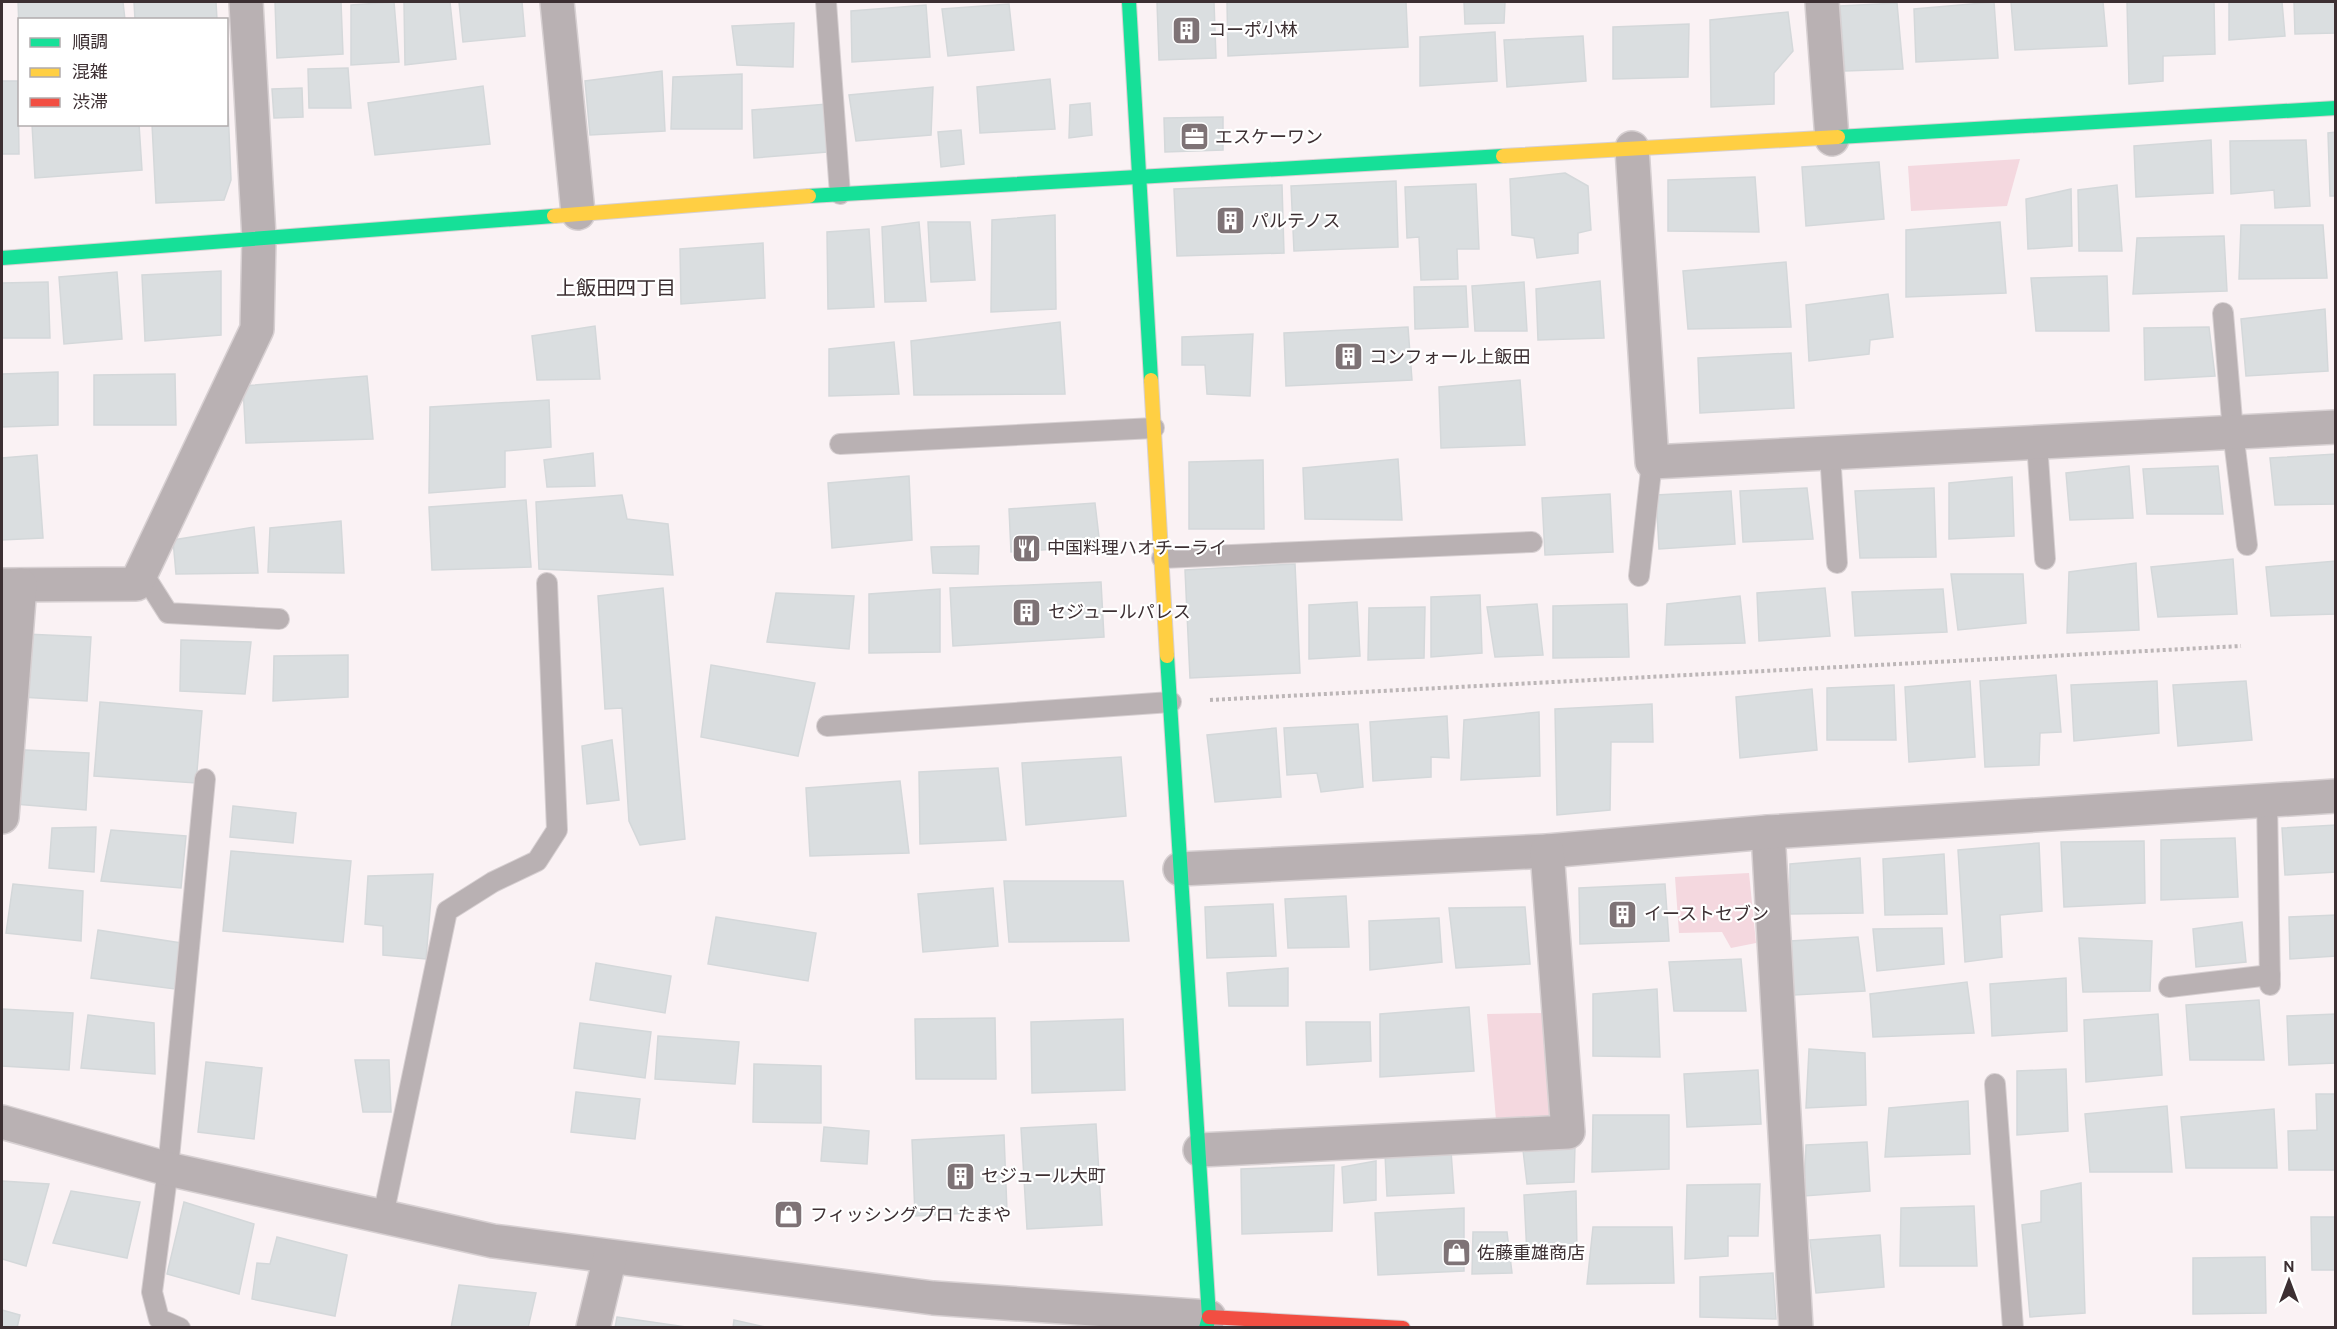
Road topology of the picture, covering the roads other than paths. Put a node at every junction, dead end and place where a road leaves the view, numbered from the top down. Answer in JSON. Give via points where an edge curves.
{"nodes":[{"id":1,"x":246,"y":2,"type":"edge"},
{"id":2,"x":557,"y":2,"type":"edge"},
{"id":3,"x":826,"y":2,"type":"edge"},
{"id":4,"x":1129,"y":2,"type":"edge"},
{"id":5,"x":1821,"y":2,"type":"edge"},
{"id":6,"x":2336,"y":108,"type":"edge"},
{"id":7,"x":1832,"y":139,"type":"junction"},
{"id":8,"x":1632,"y":148,"type":"junction"},
{"id":9,"x":1140,"y":178,"type":"junction"},
{"id":10,"x":840,"y":194,"type":"junction"},
{"id":11,"x":578,"y":213,"type":"junction"},
{"id":12,"x":259,"y":237,"type":"junction"},
{"id":13,"x":2,"y":258,"type":"edge"},
{"id":14,"x":2223,"y":313,"type":"dead end"},
{"id":15,"x":2336,"y":427,"type":"edge"},
{"id":16,"x":1154,"y":428,"type":"junction"},
{"id":17,"x":2233,"y":432,"type":"junction"},
{"id":18,"x":2037,"y":443,"type":"junction"},
{"id":19,"x":840,"y":444,"type":"dead end"},
{"id":20,"x":1830,"y":453,"type":"junction"},
{"id":21,"x":1652,"y":462,"type":"junction"},
{"id":22,"x":1532,"y":542,"type":"dead end"},
{"id":23,"x":2247,"y":545,"type":"dead end"},
{"id":24,"x":1162,"y":558,"type":"junction"},
{"id":25,"x":2045,"y":559,"type":"dead end"},
{"id":26,"x":1837,"y":563,"type":"dead end"},
{"id":27,"x":142,"y":572,"type":"junction"},
{"id":28,"x":1639,"y":576,"type":"dead end"},
{"id":29,"x":548,"y":583,"type":"dead end"},
{"id":30,"x":11,"y":585,"type":"edge"},
{"id":31,"x":279,"y":619,"type":"dead end"},
{"id":32,"x":1171,"y":702,"type":"junction"},
{"id":33,"x":827,"y":726,"type":"dead end"},
{"id":34,"x":204,"y":779,"type":"dead end"},
{"id":35,"x":2336,"y":796,"type":"edge"},
{"id":36,"x":2267,"y":799,"type":"junction"},
{"id":37,"x":2,"y":817,"type":"edge"},
{"id":38,"x":1768,"y":832,"type":"junction"},
{"id":39,"x":1547,"y":851,"type":"junction"},
{"id":40,"x":1180,"y":870,"type":"junction"},
{"id":41,"x":2169,"y":987,"type":"dead end"},
{"id":42,"x":1995,"y":1084,"type":"dead end"},
{"id":43,"x":2,"y":1122,"type":"edge"},
{"id":44,"x":1200,"y":1150,"type":"junction"},
{"id":45,"x":168,"y":1168,"type":"junction"},
{"id":46,"x":383,"y":1216,"type":"junction"},
{"id":47,"x":610,"y":1257,"type":"junction"},
{"id":48,"x":1208,"y":1322,"type":"edge"},
{"id":49,"x":180,"y":1328,"type":"edge"},
{"id":50,"x":593,"y":1328,"type":"edge"},
{"id":51,"x":1403,"y":1328,"type":"edge"},
{"id":52,"x":1796,"y":1328,"type":"edge"},
{"id":53,"x":2013,"y":1328,"type":"edge"}],
"edges":[{"from":1,"to":12,"type":"street"},
{"from":2,"to":11,"type":"street"},
{"from":3,"to":10,"type":"lane"},
{"from":4,"to":9,"type":"street"},
{"from":5,"to":7,"type":"street"},
{"from":6,"to":7,"type":"street"},
{"from":7,"to":8,"type":"street"},
{"from":8,"to":9,"type":"street"},
{"from":8,"to":21,"type":"street"},
{"from":9,"to":10,"type":"street"},
{"from":9,"to":16,"type":"street"},
{"from":10,"to":11,"type":"street"},
{"from":11,"to":12,"type":"street"},
{"from":12,"to":13,"type":"street"},
{"from":12,"to":27,"type":"street","via":[[257,329]]},
{"from":14,"to":17,"type":"lane"},
{"from":15,"to":17,"type":"street"},
{"from":16,"to":19,"type":"lane"},
{"from":16,"to":24,"type":"street"},
{"from":17,"to":18,"type":"street"},
{"from":17,"to":23,"type":"lane"},
{"from":18,"to":20,"type":"street"},
{"from":18,"to":25,"type":"lane"},
{"from":20,"to":21,"type":"street"},
{"from":20,"to":26,"type":"lane"},
{"from":21,"to":28,"type":"lane"},
{"from":22,"to":24,"type":"lane"},
{"from":24,"to":32,"type":"street"},
{"from":27,"to":30,"type":"street","via":[[136,584]]},
{"from":27,"to":31,"type":"lane","via":[[168,613]]},
{"from":29,"to":46,"type":"lane","via":[[557,830],[537,861],[493,882],[447,911]]},
{"from":30,"to":37,"type":"street"},
{"from":32,"to":33,"type":"lane"},
{"from":32,"to":40,"type":"street"},
{"from":34,"to":45,"type":"lane"},
{"from":35,"to":36,"type":"street"},
{"from":36,"to":38,"type":"street"},
{"from":36,"to":41,"type":"lane","via":[[2270,980]]},
{"from":38,"to":39,"type":"street"},
{"from":38,"to":52,"type":"street"},
{"from":39,"to":40,"type":"street"},
{"from":39,"to":44,"type":"street","via":[[1568,1132]]},
{"from":40,"to":44,"type":"street"},
{"from":42,"to":53,"type":"lane"},
{"from":43,"to":45,"type":"street"},
{"from":44,"to":48,"type":"street"},
{"from":45,"to":46,"type":"street"},
{"from":45,"to":49,"type":"lane","via":[[152,1292],[159,1319]]},
{"from":46,"to":47,"type":"street","via":[[493,1241]]},
{"from":47,"to":48,"type":"street","via":[[933,1298]]},
{"from":47,"to":50,"type":"street"},
{"from":48,"to":51,"type":"street"}]}
